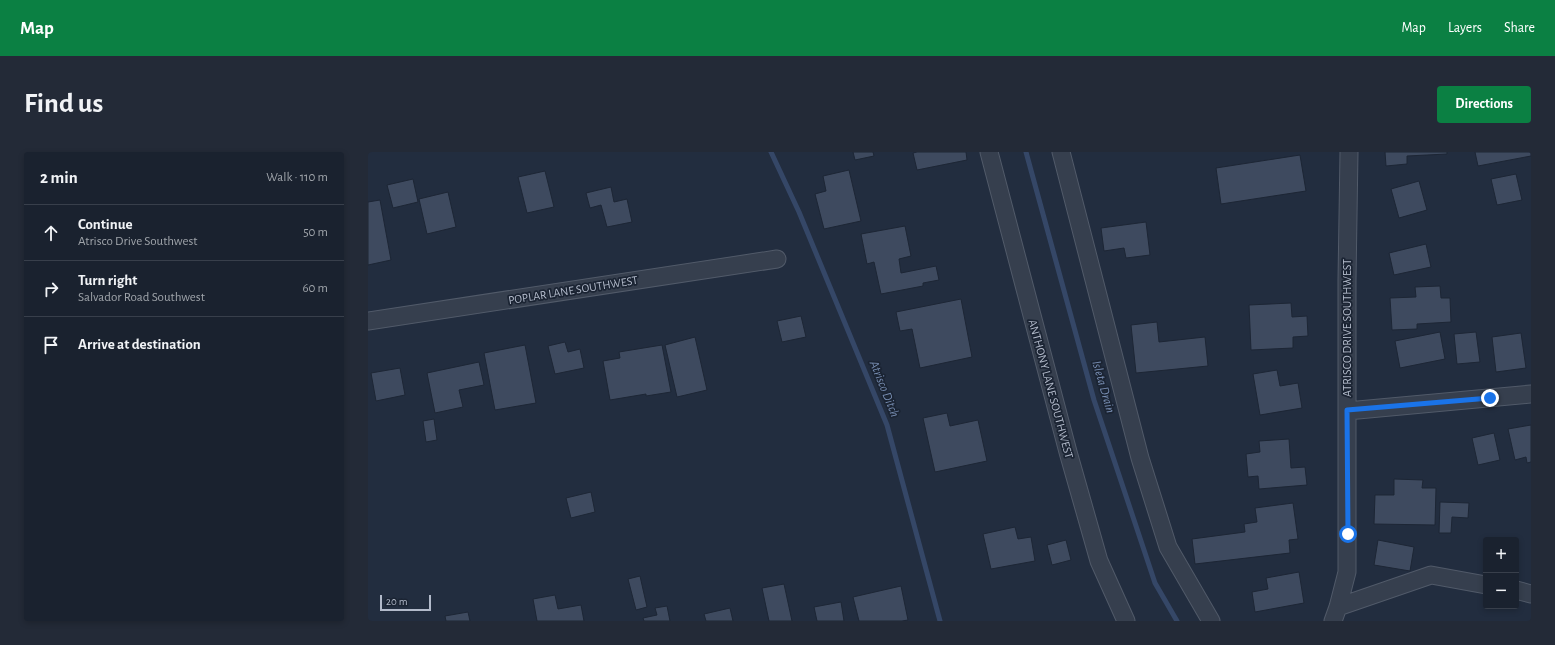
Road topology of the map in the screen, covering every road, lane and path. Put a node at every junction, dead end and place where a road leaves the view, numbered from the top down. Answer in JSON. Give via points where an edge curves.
{"nodes":[{"id":1,"x":990,"y":152,"type":"edge"},
{"id":2,"x":1061,"y":152,"type":"edge"},
{"id":3,"x":1349,"y":152,"type":"edge"},
{"id":4,"x":777,"y":259,"type":"dead end"},
{"id":5,"x":368,"y":321,"type":"edge"},
{"id":6,"x":1531,"y":394,"type":"edge"},
{"id":7,"x":1347,"y":410,"type":"junction"},
{"id":8,"x":1483,"y":584,"type":"edge"},
{"id":9,"x":1519,"y":591,"type":"edge"},
{"id":10,"x":1531,"y":594,"type":"edge"},
{"id":11,"x":1336,"y":614,"type":"edge"},
{"id":12,"x":1126,"y":621,"type":"edge"},
{"id":13,"x":1211,"y":621,"type":"edge"}],
"edges":[{"from":1,"to":12,"type":"street","name":"ANTHONY LANE SOUTHWEST","via":[[1099,561]]},
{"from":2,"to":13,"type":"street","via":[[1140,458],[1168,547]]},
{"from":3,"to":7,"type":"street","name":"ATRISCO DRIVE SOUTHWEST"},
{"from":4,"to":5,"type":"street","name":"POPLAR LANE SOUTHWEST"},
{"from":6,"to":7,"type":"street"},
{"from":7,"to":11,"type":"street","name":"ATRISCO DRIVE SOUTHWEST","via":[[1347,572]]},
{"from":8,"to":11,"type":"street","via":[[1431,575]]},
{"from":9,"to":10,"type":"street"}]}
